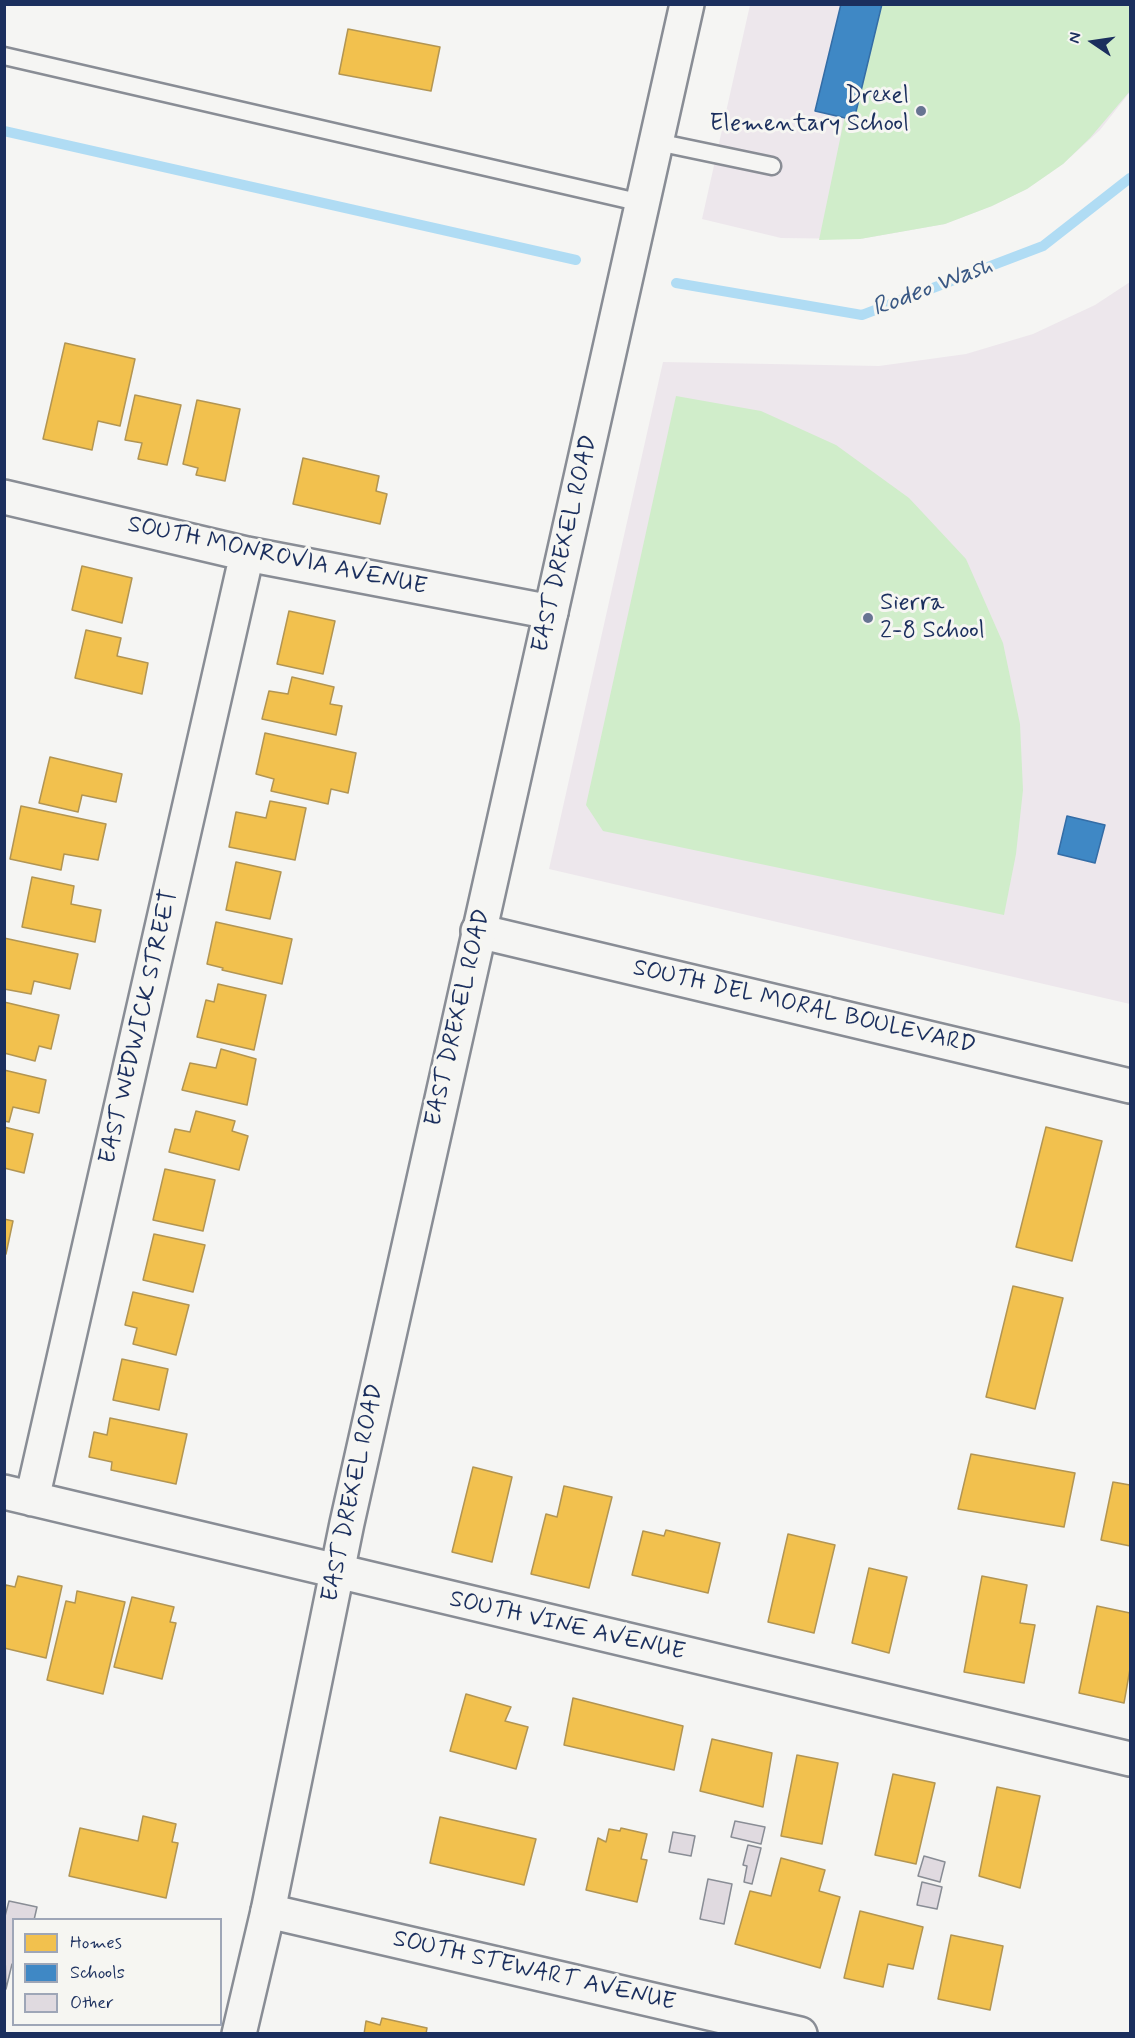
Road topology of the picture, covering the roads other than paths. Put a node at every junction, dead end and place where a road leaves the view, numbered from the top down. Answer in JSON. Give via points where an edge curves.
{"nodes":[{"id":1,"x":687,"y":4,"type":"edge"},
{"id":2,"x":4,"y":56,"type":"edge"},
{"id":3,"x":657,"y":142,"type":"junction"},
{"id":4,"x":772,"y":166,"type":"dead end"},
{"id":5,"x":642,"y":203,"type":"junction"},
{"id":6,"x":4,"y":497,"type":"edge"},
{"id":7,"x":247,"y":554,"type":"junction"},
{"id":8,"x":551,"y":612,"type":"junction"},
{"id":9,"x":478,"y":931,"type":"junction"},
{"id":10,"x":1131,"y":1086,"type":"edge"},
{"id":11,"x":18,"y":1496,"type":"edge"},
{"id":12,"x":336,"y":1572,"type":"junction"},
{"id":13,"x":1131,"y":1759,"type":"edge"},
{"id":14,"x":268,"y":1911,"type":"junction"},
{"id":15,"x":779,"y":2031,"type":"edge"},
{"id":16,"x":239,"y":2034,"type":"edge"}],
"edges":[{"from":1,"to":3,"type":"street","name":"EAST DREXEL ROAD"},
{"from":2,"to":5,"type":"lane"},
{"from":3,"to":4,"type":"lane"},
{"from":3,"to":5,"type":"street","name":"EAST DREXEL ROAD"},
{"from":5,"to":8,"type":"street","name":"EAST DREXEL ROAD"},
{"from":6,"to":7,"type":"street","name":"SOUTH MONROVIA AVENUE"},
{"from":7,"to":8,"type":"street","name":"SOUTH MONROVIA AVENUE"},
{"from":7,"to":11,"type":"street","name":"EAST WEDWICK STREET"},
{"from":8,"to":9,"type":"street","name":"EAST DREXEL ROAD"},
{"from":9,"to":10,"type":"street","name":"SOUTH DEL MORAL BOULEVARD"},
{"from":9,"to":12,"type":"street","name":"EAST DREXEL ROAD"},
{"from":11,"to":12,"type":"street","name":"SOUTH VINE AVENUE"},
{"from":12,"to":13,"type":"street","name":"SOUTH VINE AVENUE"},
{"from":12,"to":14,"type":"street","name":"EAST DREXEL ROAD"},
{"from":14,"to":15,"type":"street","name":"SOUTH STEWART AVENUE"},
{"from":14,"to":16,"type":"street","name":"EAST DREXEL ROAD"}]}
